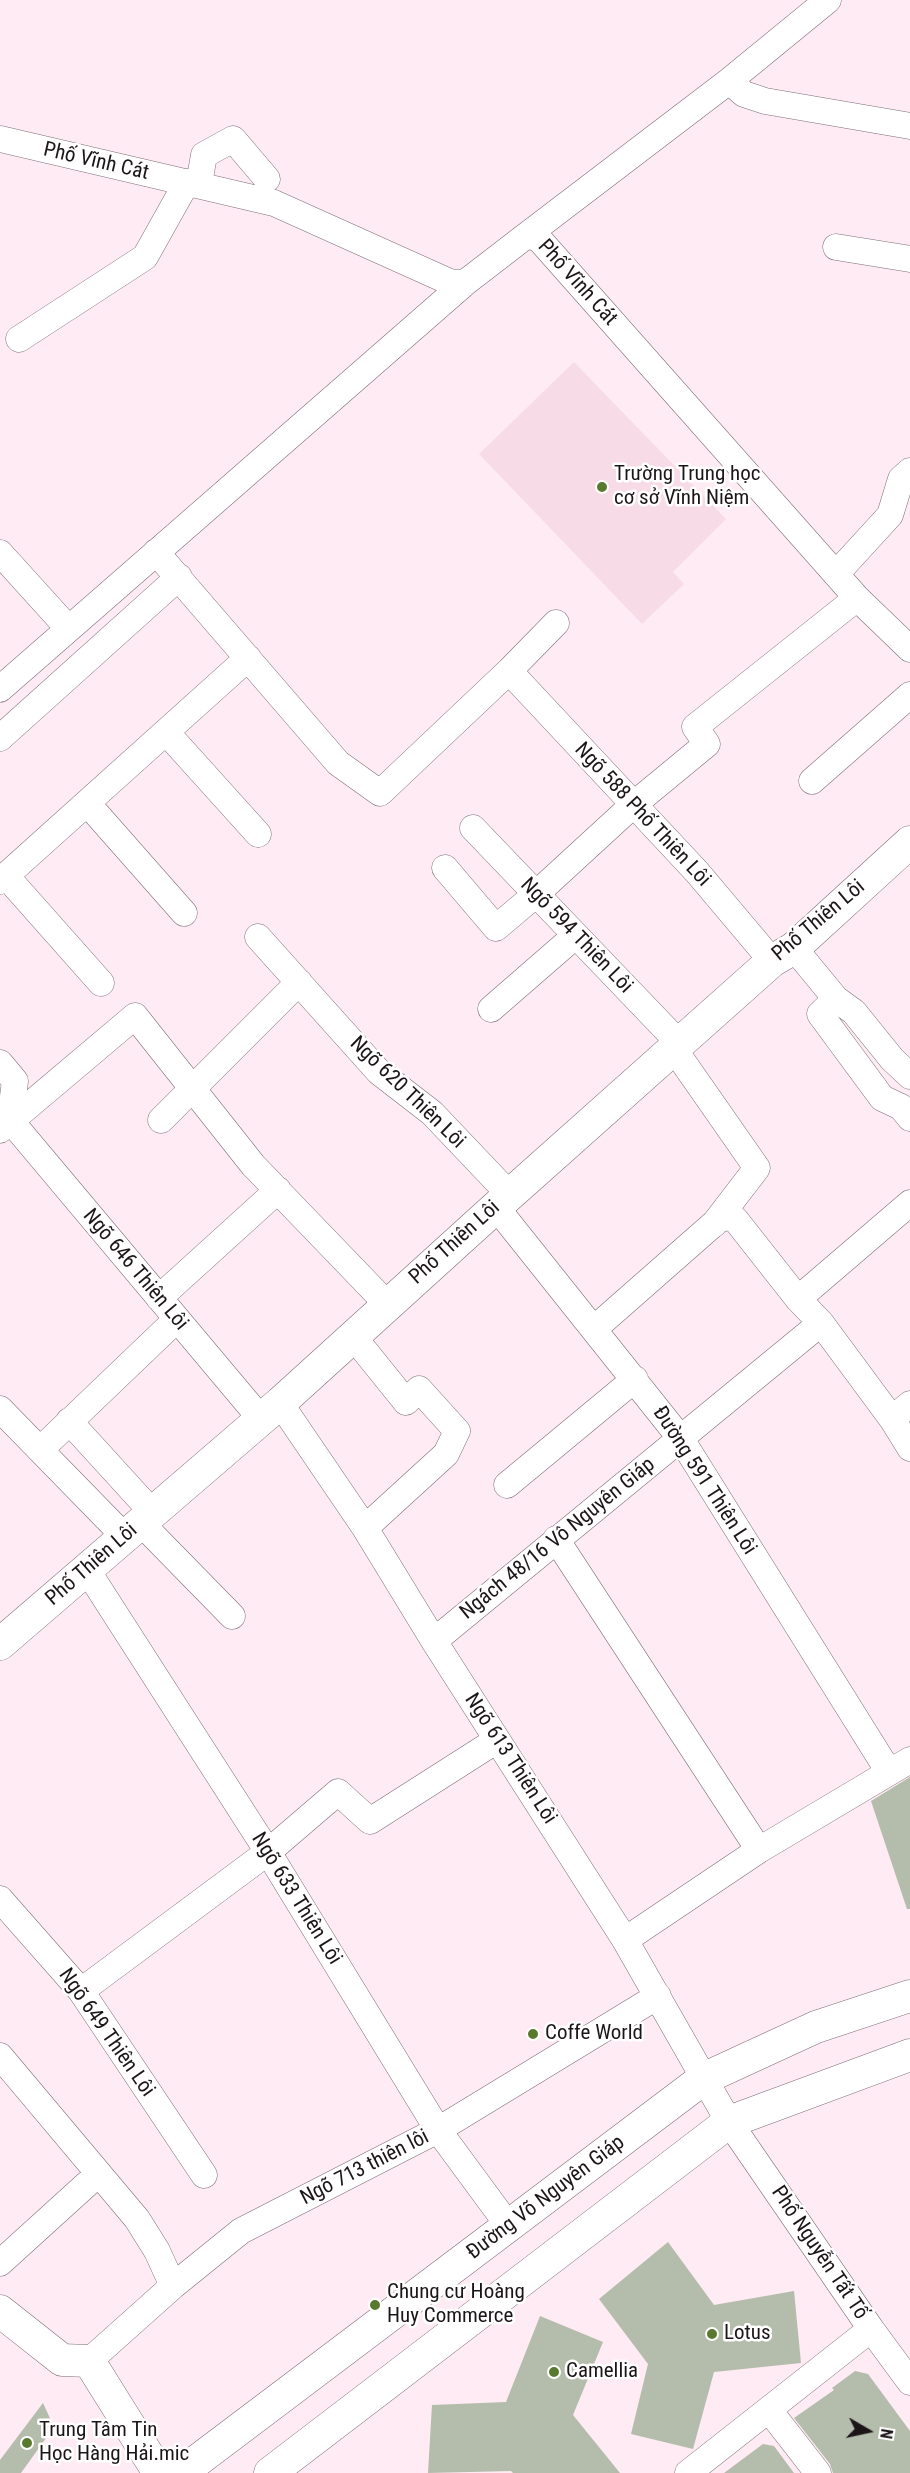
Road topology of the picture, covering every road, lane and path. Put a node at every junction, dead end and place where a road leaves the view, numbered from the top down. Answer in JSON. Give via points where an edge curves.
{"nodes":[{"id":1,"x":828,"y":0,"type":"edge"},
{"id":2,"x":729,"y":81,"type":"junction"},
{"id":3,"x":910,"y":126,"type":"edge"},
{"id":4,"x":0,"y":139,"type":"edge"},
{"id":5,"x":267,"y":179,"type":"dead end"},
{"id":6,"x":193,"y":183,"type":"junction"},
{"id":7,"x":527,"y":235,"type":"junction"},
{"id":8,"x":836,"y":247,"type":"dead end"},
{"id":9,"x":910,"y":259,"type":"edge"},
{"id":10,"x":466,"y":282,"type":"junction"},
{"id":11,"x":19,"y":339,"type":"dead end"},
{"id":12,"x":910,"y":471,"type":"edge"},
{"id":13,"x":156,"y":552,"type":"junction"},
{"id":14,"x":0,"y":553,"type":"edge"},
{"id":15,"x":836,"y":574,"type":"junction"},
{"id":16,"x":179,"y":577,"type":"junction"},
{"id":17,"x":857,"y":598,"type":"junction"},
{"id":18,"x":556,"y":622,"type":"dead end"},
{"id":19,"x":68,"y":628,"type":"junction"},
{"id":20,"x":910,"y":649,"type":"edge"},
{"id":21,"x":248,"y":658,"type":"junction"},
{"id":22,"x":509,"y":671,"type":"junction"},
{"id":23,"x":0,"y":689,"type":"edge"},
{"id":24,"x":910,"y":695,"type":"edge"},
{"id":25,"x":166,"y":732,"type":"junction"},
{"id":26,"x":0,"y":738,"type":"edge"},
{"id":27,"x":812,"y":781,"type":"dead end"},
{"id":28,"x":87,"y":803,"type":"junction"},
{"id":29,"x":633,"y":806,"type":"junction"},
{"id":30,"x":473,"y":828,"type":"dead end"},
{"id":31,"x":258,"y":834,"type":"dead end"},
{"id":32,"x":910,"y":843,"type":"edge"},
{"id":33,"x":445,"y":868,"type":"dead end"},
{"id":34,"x":3,"y":878,"type":"edge"},
{"id":35,"x":535,"y":895,"type":"junction"},
{"id":36,"x":184,"y":913,"type":"dead end"},
{"id":37,"x":575,"y":936,"type":"junction"},
{"id":38,"x":258,"y":937,"type":"dead end"},
{"id":39,"x":783,"y":955,"type":"junction"},
{"id":40,"x":299,"y":982,"type":"junction"},
{"id":41,"x":101,"y":983,"type":"dead end"},
{"id":42,"x":836,"y":999,"type":"junction"},
{"id":43,"x":492,"y":1009,"type":"dead end"},
{"id":44,"x":677,"y":1046,"type":"junction"},
{"id":45,"x":0,"y":1063,"type":"edge"},
{"id":46,"x":910,"y":1076,"type":"edge"},
{"id":47,"x":194,"y":1088,"type":"junction"},
{"id":48,"x":161,"y":1120,"type":"dead end"},
{"id":49,"x":5,"y":1125,"type":"edge"},
{"id":50,"x":906,"y":1125,"type":"edge"},
{"id":51,"x":278,"y":1190,"type":"junction"},
{"id":52,"x":503,"y":1201,"type":"junction"},
{"id":53,"x":910,"y":1203,"type":"edge"},
{"id":54,"x":714,"y":1224,"type":"junction"},
{"id":55,"x":159,"y":1298,"type":"junction"},
{"id":56,"x":798,"y":1299,"type":"junction"},
{"id":57,"x":387,"y":1304,"type":"junction"},
{"id":58,"x":177,"y":1319,"type":"junction"},
{"id":59,"x":821,"y":1323,"type":"junction"},
{"id":60,"x":594,"y":1329,"type":"junction"},
{"id":61,"x":352,"y":1335,"type":"junction"},
{"id":62,"x":635,"y":1379,"type":"junction"},
{"id":63,"x":0,"y":1409,"type":"edge"},
{"id":64,"x":270,"y":1411,"type":"junction"},
{"id":65,"x":901,"y":1412,"type":"edge"},
{"id":66,"x":69,"y":1421,"type":"junction"},
{"id":67,"x":681,"y":1439,"type":"junction"},
{"id":68,"x":910,"y":1448,"type":"edge"},
{"id":69,"x":40,"y":1450,"type":"junction"},
{"id":70,"x":507,"y":1485,"type":"dead end"},
{"id":71,"x":139,"y":1524,"type":"junction"},
{"id":72,"x":365,"y":1527,"type":"junction"},
{"id":73,"x":556,"y":1539,"type":"junction"},
{"id":74,"x":87,"y":1570,"type":"junction"},
{"id":75,"x":232,"y":1616,"type":"dead end"},
{"id":76,"x":434,"y":1641,"type":"junction"},
{"id":77,"x":0,"y":1644,"type":"edge"},
{"id":78,"x":497,"y":1740,"type":"junction"},
{"id":79,"x":899,"y":1766,"type":"edge"},
{"id":80,"x":759,"y":1850,"type":"junction"},
{"id":81,"x":268,"y":1852,"type":"junction"},
{"id":82,"x":0,"y":1899,"type":"edge"},
{"id":83,"x":625,"y":1940,"type":"junction"},
{"id":84,"x":81,"y":1991,"type":"junction"},
{"id":85,"x":658,"y":1996,"type":"junction"},
{"id":86,"x":910,"y":1996,"type":"edge"},
{"id":87,"x":910,"y":2055,"type":"edge"},
{"id":88,"x":2,"y":2059,"type":"edge"},
{"id":89,"x":703,"y":2079,"type":"junction"},
{"id":90,"x":729,"y":2122,"type":"junction"},
{"id":91,"x":438,"y":2130,"type":"junction"},
{"id":92,"x":204,"y":2175,"type":"dead end"},
{"id":93,"x":87,"y":2184,"type":"dead end"},
{"id":94,"x":508,"y":2225,"type":"junction"},
{"id":95,"x":0,"y":2263,"type":"edge"},
{"id":96,"x":173,"y":2286,"type":"junction"},
{"id":97,"x":0,"y":2311,"type":"edge"},
{"id":98,"x":871,"y":2329,"type":"junction"},
{"id":99,"x":89,"y":2361,"type":"junction"},
{"id":100,"x":910,"y":2382,"type":"edge"},
{"id":101,"x":769,"y":2410,"type":"junction"},
{"id":102,"x":159,"y":2473,"type":"edge"},
{"id":103,"x":181,"y":2473,"type":"edge"},
{"id":104,"x":270,"y":2473,"type":"edge"},
{"id":105,"x":687,"y":2473,"type":"edge"},
{"id":106,"x":818,"y":2473,"type":"edge"}],
"edges":[{"from":1,"to":2,"type":"street"},
{"from":2,"to":3,"type":"street","via":[[744,94],[765,101]]},
{"from":2,"to":7,"type":"street"},
{"from":4,"to":6,"type":"street","name":"Phố Vĩnh Cát"},
{"from":5,"to":6,"type":"street","via":[[233,139],[204,155]]},
{"from":6,"to":10,"type":"street","name":"Phố Vĩnh Cát","via":[[274,203],[452,283]]},
{"from":6,"to":11,"type":"street","via":[[145,257]]},
{"from":7,"to":10,"type":"street","name":"Phố Vĩnh Cát"},
{"from":7,"to":15,"type":"street","name":"Phố Vĩnh Cát","via":[[539,238]]},
{"from":8,"to":9,"type":"street"},
{"from":10,"to":13,"type":"street"},
{"from":12,"to":15,"type":"street","via":[[901,479],[890,515]]},
{"from":13,"to":16,"type":"street"},
{"from":13,"to":19,"type":"street"},
{"from":14,"to":19,"type":"street"},
{"from":15,"to":17,"type":"street","name":"Phố Vĩnh Cát"},
{"from":16,"to":21,"type":"street"},
{"from":16,"to":26,"type":"street"},
{"from":17,"to":20,"type":"street","name":"Phố Vĩnh Cát"},
{"from":17,"to":29,"type":"street","via":[[695,727],[707,744]]},
{"from":18,"to":22,"type":"street"},
{"from":19,"to":23,"type":"street"},
{"from":21,"to":22,"type":"street","via":[[338,763],[380,793]]},
{"from":21,"to":25,"type":"street"},
{"from":22,"to":29,"type":"street","name":"Ngõ 588 Phố Thiên Lôi"},
{"from":24,"to":27,"type":"street"},
{"from":25,"to":28,"type":"street"},
{"from":25,"to":31,"type":"street"},
{"from":28,"to":34,"type":"street"},
{"from":28,"to":36,"type":"street"},
{"from":29,"to":35,"type":"street"},
{"from":29,"to":39,"type":"street","name":"Ngõ 588 Phố Thiên Lôi"},
{"from":30,"to":35,"type":"street","name":"Ngõ 594 Thiên Lôi"},
{"from":32,"to":39,"type":"main road","name":"Phố Thiên Lôi"},
{"from":33,"to":35,"type":"street","via":[[496,928]]},
{"from":34,"to":41,"type":"street"},
{"from":35,"to":37,"type":"street","name":"Ngõ 594 Thiên Lôi"},
{"from":37,"to":43,"type":"street"},
{"from":37,"to":44,"type":"street","name":"Ngõ 594 Thiên Lôi"},
{"from":38,"to":40,"type":"street","name":"Ngõ 620 Thiên Lôi"},
{"from":39,"to":42,"type":"street","name":"Ngõ 588 Phố Thiên Lôi"},
{"from":39,"to":44,"type":"main road","name":"Phố Thiên Lôi"},
{"from":40,"to":47,"type":"street"},
{"from":40,"to":52,"type":"street","name":"Ngõ 620 Thiên Lôi","via":[[379,1072],[432,1113]]},
{"from":42,"to":46,"type":"street","name":"Ngõ 588 Phố Thiên Lôi","via":[[855,1012]]},
{"from":42,"to":50,"type":"street","via":[[820,1014],[882,1098],[901,1107]]},
{"from":44,"to":52,"type":"main road","name":"Phố Thiên Lôi"},
{"from":44,"to":54,"type":"street","name":"Ngõ 594 Thiên Lôi","via":[[757,1168]]},
{"from":45,"to":49,"type":"street","via":[[15,1081]]},
{"from":47,"to":48,"type":"street"},
{"from":47,"to":49,"type":"street","via":[[135,1016]]},
{"from":47,"to":51,"type":"street","via":[[253,1165]]},
{"from":49,"to":55,"type":"street","name":"Ngõ 646 Thiên Lôi"},
{"from":51,"to":55,"type":"street"},
{"from":51,"to":57,"type":"street"},
{"from":52,"to":57,"type":"main road","name":"Phố Thiên Lôi"},
{"from":52,"to":60,"type":"street","name":"Đường 591 Thiên Lôi"},
{"from":53,"to":56,"type":"street"},
{"from":54,"to":56,"type":"street","via":[[726,1217],[735,1219]]},
{"from":54,"to":60,"type":"street"},
{"from":55,"to":58,"type":"street","name":"Ngõ 646 Thiên Lôi"},
{"from":56,"to":59,"type":"street"},
{"from":57,"to":61,"type":"main road","name":"Phố Thiên Lôi"},
{"from":58,"to":64,"type":"street","name":"Ngõ 646 Thiên Lôi"},
{"from":58,"to":66,"type":"street"},
{"from":59,"to":65,"type":"street"},
{"from":59,"to":67,"type":"street","name":"Ngách 48/16 Vô Nguyên Giáp"},
{"from":60,"to":62,"type":"street","name":"Đường 591 Thiên Lôi"},
{"from":61,"to":64,"type":"main road","name":"Phố Thiên Lôi"},
{"from":61,"to":72,"type":"street","via":[[406,1402],[419,1389],[457,1431],[446,1454]]},
{"from":62,"to":67,"type":"street","name":"Đường 591 Thiên Lôi"},
{"from":62,"to":70,"type":"street"},
{"from":63,"to":69,"type":"street"},
{"from":64,"to":71,"type":"main road","name":"Phố Thiên Lôi"},
{"from":64,"to":72,"type":"street","name":"Ngõ 613 Thiên Lôi"},
{"from":65,"to":68,"type":"street"},
{"from":66,"to":69,"type":"street"},
{"from":66,"to":71,"type":"street"},
{"from":67,"to":73,"type":"street","name":"Ngách 48/16 Vô Nguyên Giáp"},
{"from":67,"to":79,"type":"street","name":"Đường 591 Thiên Lôi"},
{"from":69,"to":71,"type":"street"},
{"from":71,"to":74,"type":"main road","name":"Phố Thiên Lôi"},
{"from":71,"to":75,"type":"street"},
{"from":72,"to":76,"type":"street","name":"Ngõ 613 Thiên Lôi"},
{"from":73,"to":76,"type":"street","name":"Ngách 48/16 Vô Nguyên Giáp"},
{"from":73,"to":80,"type":"street"},
{"from":74,"to":77,"type":"main road","name":"Phố Thiên Lôi"},
{"from":74,"to":81,"type":"street","name":"Ngõ 633 Thiên Lôi"},
{"from":76,"to":78,"type":"street","name":"Ngõ 613 Thiên Lôi"},
{"from":78,"to":81,"type":"street","via":[[370,1821],[338,1792]]},
{"from":78,"to":83,"type":"street","name":"Ngõ 613 Thiên Lôi"},
{"from":79,"to":80,"type":"street"},
{"from":80,"to":83,"type":"street"},
{"from":81,"to":84,"type":"street"},
{"from":81,"to":91,"type":"street","name":"Ngõ 633 Thiên Lôi"},
{"from":82,"to":84,"type":"street","name":"Ngõ 649 Thiên Lôi"},
{"from":83,"to":85,"type":"street","name":"Ngõ 613 Thiên Lôi"},
{"from":84,"to":92,"type":"street","name":"Ngõ 649 Thiên Lôi"},
{"from":85,"to":89,"type":"street","name":"Ngõ 613 Thiên Lôi"},
{"from":85,"to":91,"type":"street","name":"Ngõ 713 thiên lôi"},
{"from":86,"to":89,"type":"main road","name":"Đường Võ Nguyên Giáp","via":[[816,2027]]},
{"from":87,"to":90,"type":"main road"},
{"from":88,"to":96,"type":"street","via":[[137,2219]]},
{"from":89,"to":90,"type":"street","name":"Ngõ 613 Thiên Lôi"},
{"from":89,"to":94,"type":"main road","name":"Đường Võ Nguyên Giáp"},
{"from":90,"to":98,"type":"street","name":"Phố Nguyễn Tất Tố"},
{"from":90,"to":104,"type":"main road"},
{"from":91,"to":94,"type":"street","name":"Ngõ 633 Thiên Lôi"},
{"from":91,"to":96,"type":"street","name":"Ngõ 713 thiên lôi","via":[[241,2231]]},
{"from":93,"to":95,"type":"street"},
{"from":94,"to":103,"type":"main road","name":"Đường Võ Nguyên Giáp"},
{"from":96,"to":99,"type":"street","name":"Ngõ 713 thiên lôi"},
{"from":97,"to":99,"type":"main road","via":[[62,2360]]},
{"from":98,"to":100,"type":"street","name":"Phố Nguyễn Tất Tố"},
{"from":98,"to":101,"type":"street"},
{"from":99,"to":102,"type":"main road"},
{"from":101,"to":105,"type":"street"},
{"from":101,"to":106,"type":"street"}]}
